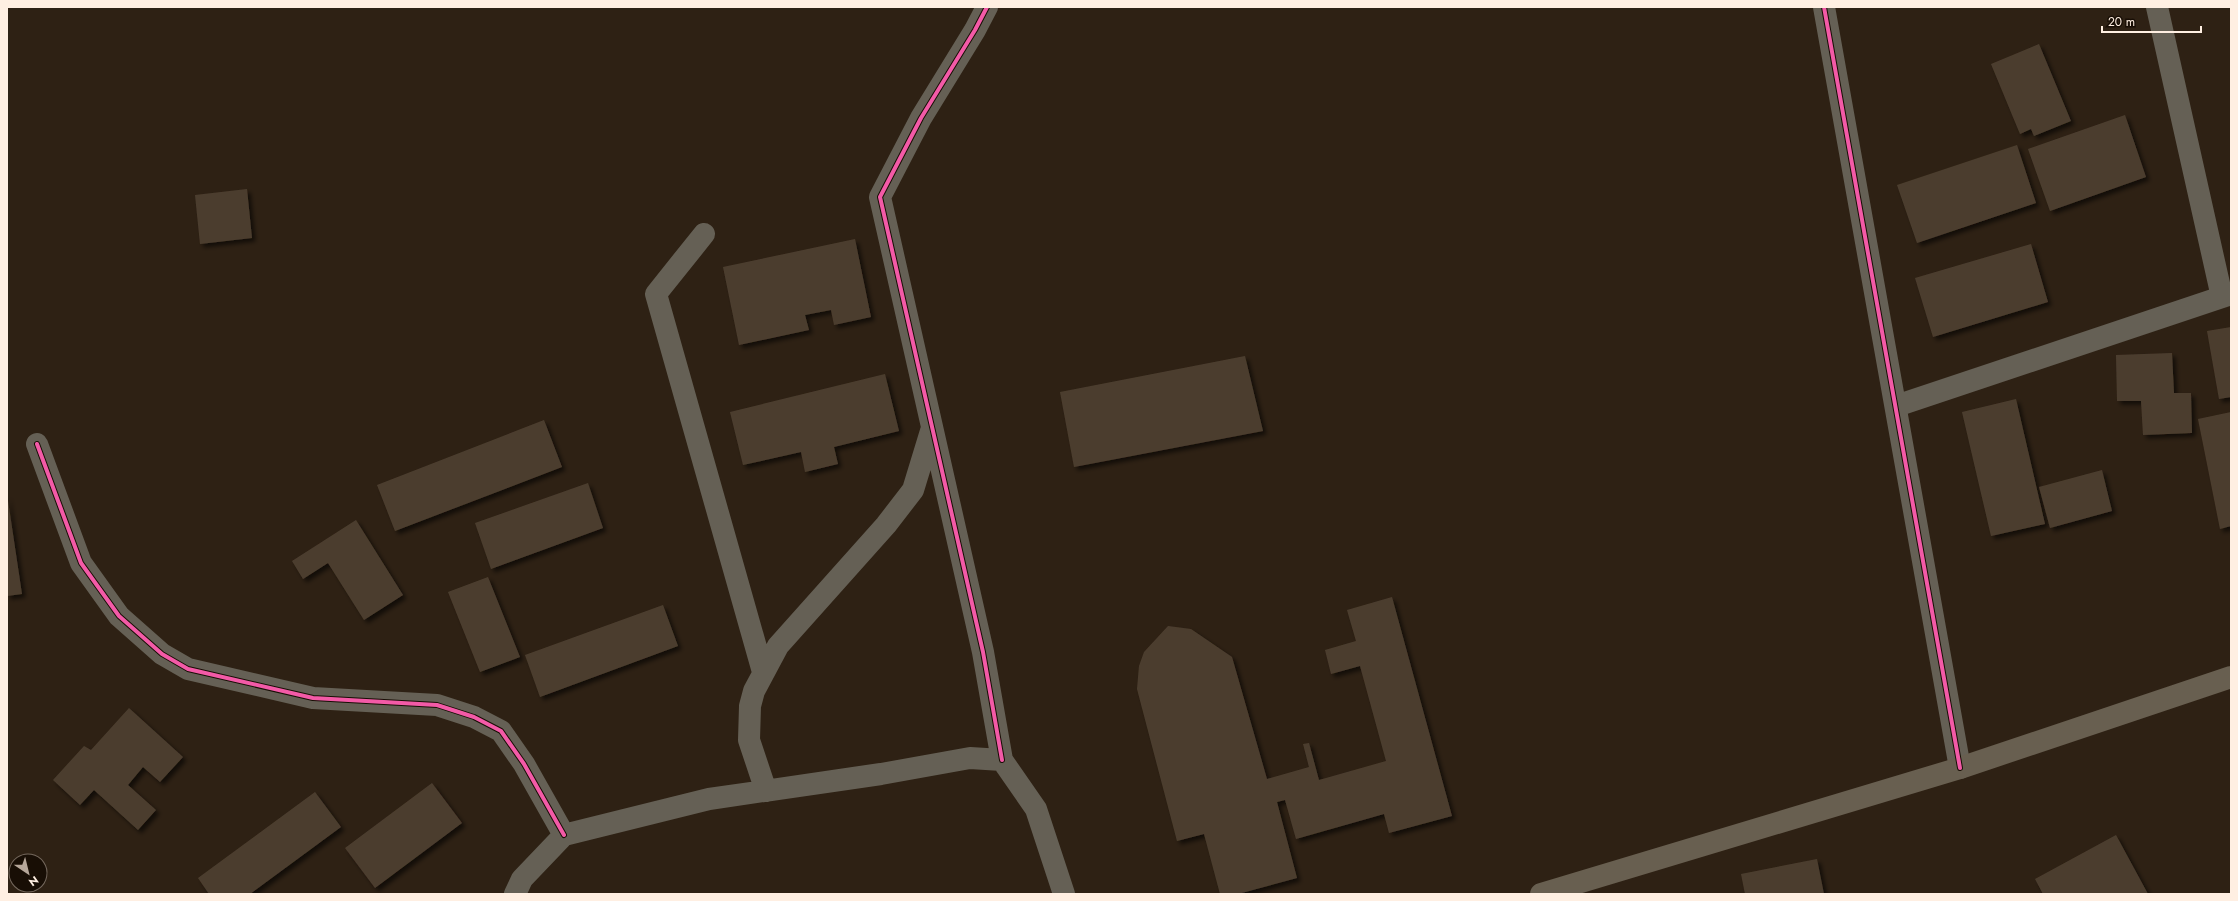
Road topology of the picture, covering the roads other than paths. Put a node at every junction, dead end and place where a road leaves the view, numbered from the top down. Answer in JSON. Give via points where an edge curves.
{"nodes":[{"id":1,"x":987,"y":7,"type":"edge"},
{"id":2,"x":1824,"y":7,"type":"edge"},
{"id":3,"x":2156,"y":7,"type":"edge"},
{"id":4,"x":704,"y":234,"type":"dead end"},
{"id":5,"x":2226,"y":295,"type":"edge"},
{"id":6,"x":1896,"y":406,"type":"junction"},
{"id":7,"x":931,"y":430,"type":"junction"},
{"id":8,"x":37,"y":444,"type":"dead end"},
{"id":9,"x":763,"y":672,"type":"junction"},
{"id":10,"x":2231,"y":677,"type":"edge"},
{"id":11,"x":1002,"y":760,"type":"junction"},
{"id":12,"x":1960,"y":768,"type":"junction"},
{"id":13,"x":766,"y":791,"type":"junction"},
{"id":14,"x":564,"y":835,"type":"junction"},
{"id":15,"x":514,"y":894,"type":"edge"},
{"id":16,"x":1064,"y":894,"type":"edge"},
{"id":17,"x":1541,"y":894,"type":"edge"}],
"edges":[{"from":1,"to":7,"type":"street","via":[[921,118],[880,197]]},
{"from":2,"to":6,"type":"street"},
{"from":3,"to":5,"type":"street"},
{"from":4,"to":9,"type":"street","via":[[656,294]]},
{"from":5,"to":6,"type":"street"},
{"from":6,"to":12,"type":"street"},
{"from":7,"to":9,"type":"street","via":[[913,490],[886,525],[778,646]]},
{"from":7,"to":11,"type":"street","via":[[983,652]]},
{"from":8,"to":14,"type":"street","via":[[81,563],[119,616],[162,654],[188,669],[313,698],[437,705],[474,717],[501,731],[524,764]]},
{"from":9,"to":13,"type":"street","via":[[754,691],[748,724],[749,740]]},
{"from":10,"to":12,"type":"main road"},
{"from":11,"to":13,"type":"street","via":[[970,758]]},
{"from":11,"to":16,"type":"street","via":[[1036,809]]},
{"from":12,"to":17,"type":"main road"},
{"from":13,"to":14,"type":"street","via":[[708,799]]},
{"from":14,"to":15,"type":"street","via":[[522,879]]}]}
